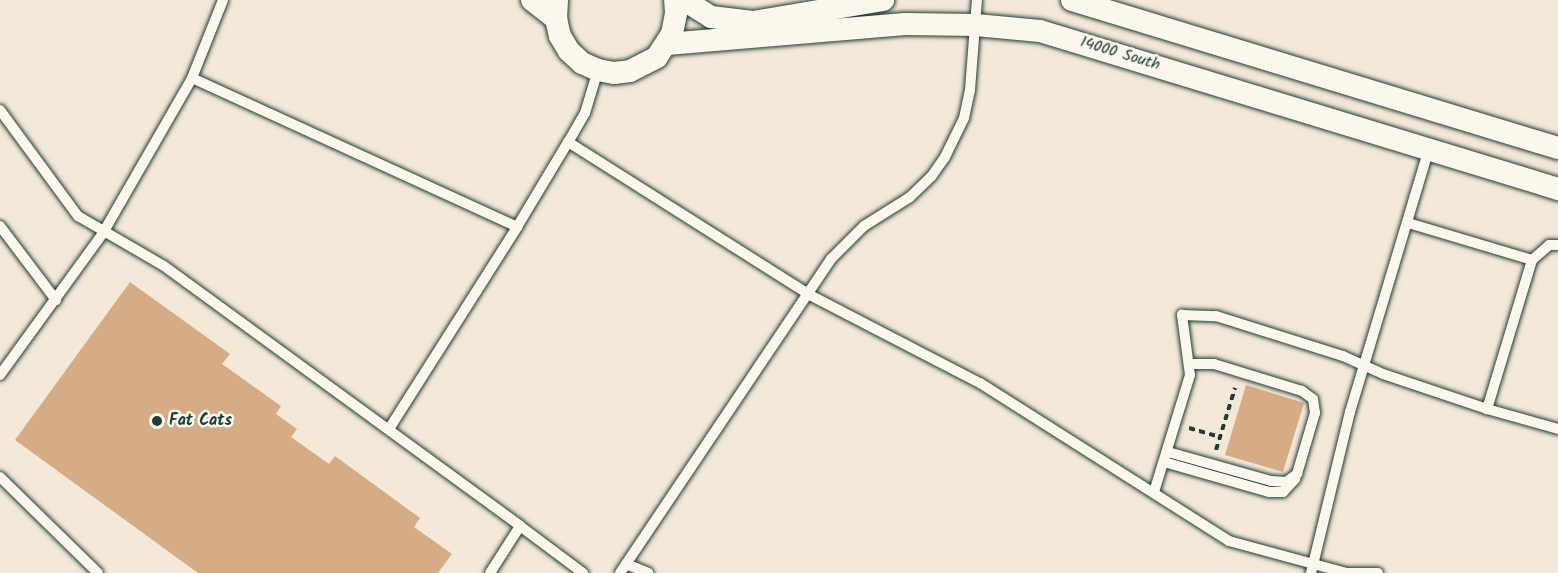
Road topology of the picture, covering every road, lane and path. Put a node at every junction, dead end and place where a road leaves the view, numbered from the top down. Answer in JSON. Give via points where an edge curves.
{"nodes":[{"id":1,"x":223,"y":0,"type":"edge"},
{"id":2,"x":532,"y":0,"type":"edge"},
{"id":3,"x":675,"y":0,"type":"edge"},
{"id":4,"x":684,"y":0,"type":"edge"},
{"id":5,"x":883,"y":0,"type":"edge"},
{"id":6,"x":977,"y":0,"type":"edge"},
{"id":7,"x":1072,"y":0,"type":"edge"},
{"id":8,"x":557,"y":9,"type":"edge"},
{"id":9,"x":976,"y":25,"type":"junction"},
{"id":10,"x":667,"y":44,"type":"junction"},
{"id":11,"x":598,"y":70,"type":"junction"},
{"id":12,"x":192,"y":78,"type":"junction"},
{"id":13,"x":0,"y":110,"type":"edge"},
{"id":14,"x":568,"y":142,"type":"junction"},
{"id":15,"x":1558,"y":148,"type":"edge"},
{"id":16,"x":1429,"y":149,"type":"junction"},
{"id":17,"x":1558,"y":189,"type":"edge"},
{"id":18,"x":1408,"y":223,"type":"junction"},
{"id":19,"x":0,"y":226,"type":"edge"},
{"id":20,"x":517,"y":227,"type":"junction"},
{"id":21,"x":103,"y":232,"type":"junction"},
{"id":22,"x":1558,"y":245,"type":"edge"},
{"id":23,"x":1532,"y":260,"type":"junction"},
{"id":24,"x":808,"y":294,"type":"junction"},
{"id":25,"x":56,"y":300,"type":"junction"},
{"id":26,"x":1190,"y":364,"type":"junction"},
{"id":27,"x":1364,"y":366,"type":"junction"},
{"id":28,"x":0,"y":375,"type":"edge"},
{"id":29,"x":1237,"y":383,"type":"dead end"},
{"id":30,"x":1487,"y":409,"type":"junction"},
{"id":31,"x":1176,"y":424,"type":"junction"},
{"id":32,"x":1552,"y":428,"type":"edge"},
{"id":33,"x":389,"y":429,"type":"junction"},
{"id":34,"x":1220,"y":437,"type":"junction"},
{"id":35,"x":1214,"y":456,"type":"dead end"},
{"id":36,"x":1166,"y":457,"type":"junction"},
{"id":37,"x":0,"y":477,"type":"edge"},
{"id":38,"x":1154,"y":492,"type":"junction"},
{"id":39,"x":520,"y":526,"type":"junction"},
{"id":40,"x":1313,"y":568,"type":"edge"},
{"id":41,"x":623,"y":569,"type":"edge"},
{"id":42,"x":98,"y":573,"type":"edge"},
{"id":43,"x":490,"y":573,"type":"edge"},
{"id":44,"x":583,"y":573,"type":"edge"},
{"id":45,"x":648,"y":573,"type":"edge"},
{"id":46,"x":1378,"y":573,"type":"edge"}],
"edges":[{"from":1,"to":12,"type":"lane"},
{"from":2,"to":8,"type":"street"},
{"from":3,"to":10,"type":"street","via":[[675,24]]},
{"from":4,"to":5,"type":"street","via":[[711,17],[753,22]]},
{"from":6,"to":9,"type":"lane"},
{"from":7,"to":15,"type":"street"},
{"from":8,"to":11,"type":"street","via":[[560,36],[569,51]]},
{"from":9,"to":10,"type":"street","name":"14000 South","via":[[905,24]]},
{"from":9,"to":16,"type":"street","name":"14000 South","via":[[1018,27],[1065,37]]},
{"from":9,"to":24,"type":"lane","via":[[968,98],[945,157],[910,197],[847,241]]},
{"from":10,"to":11,"type":"street","via":[[645,66],[614,73]]},
{"from":11,"to":14,"type":"lane","via":[[585,113]]},
{"from":12,"to":20,"type":"lane"},
{"from":12,"to":21,"type":"lane"},
{"from":13,"to":21,"type":"lane","via":[[78,216]]},
{"from":14,"to":20,"type":"lane"},
{"from":14,"to":24,"type":"lane"},
{"from":16,"to":17,"type":"street","name":"14000 South"},
{"from":16,"to":18,"type":"lane"},
{"from":18,"to":23,"type":"lane"},
{"from":18,"to":27,"type":"lane"},
{"from":19,"to":25,"type":"lane"},
{"from":20,"to":33,"type":"lane"},
{"from":21,"to":25,"type":"lane"},
{"from":21,"to":33,"type":"lane","via":[[164,266]]},
{"from":22,"to":23,"type":"lane","via":[[1550,245]]},
{"from":23,"to":30,"type":"lane"},
{"from":24,"to":38,"type":"lane","via":[[980,383]]},
{"from":24,"to":41,"type":"lane"},
{"from":25,"to":28,"type":"lane"},
{"from":26,"to":27,"type":"lane","via":[[1182,315],[1216,316]]},
{"from":26,"to":31,"type":"lane"},
{"from":26,"to":36,"type":"lane","via":[[1214,364],[1308,394],[1313,399],[1314,413],[1292,480],[1278,483]]},
{"from":27,"to":30,"type":"lane"},
{"from":27,"to":40,"type":"lane"},
{"from":29,"to":34,"type":"path"},
{"from":30,"to":32,"type":"lane"},
{"from":31,"to":34,"type":"path"},
{"from":31,"to":36,"type":"lane"},
{"from":33,"to":39,"type":"lane"},
{"from":34,"to":35,"type":"path"},
{"from":36,"to":38,"type":"lane"},
{"from":37,"to":42,"type":"lane"},
{"from":38,"to":40,"type":"lane","via":[[1229,541]]},
{"from":39,"to":43,"type":"lane"},
{"from":39,"to":44,"type":"lane"},
{"from":40,"to":46,"type":"lane"},
{"from":41,"to":45,"type":"lane"}]}
